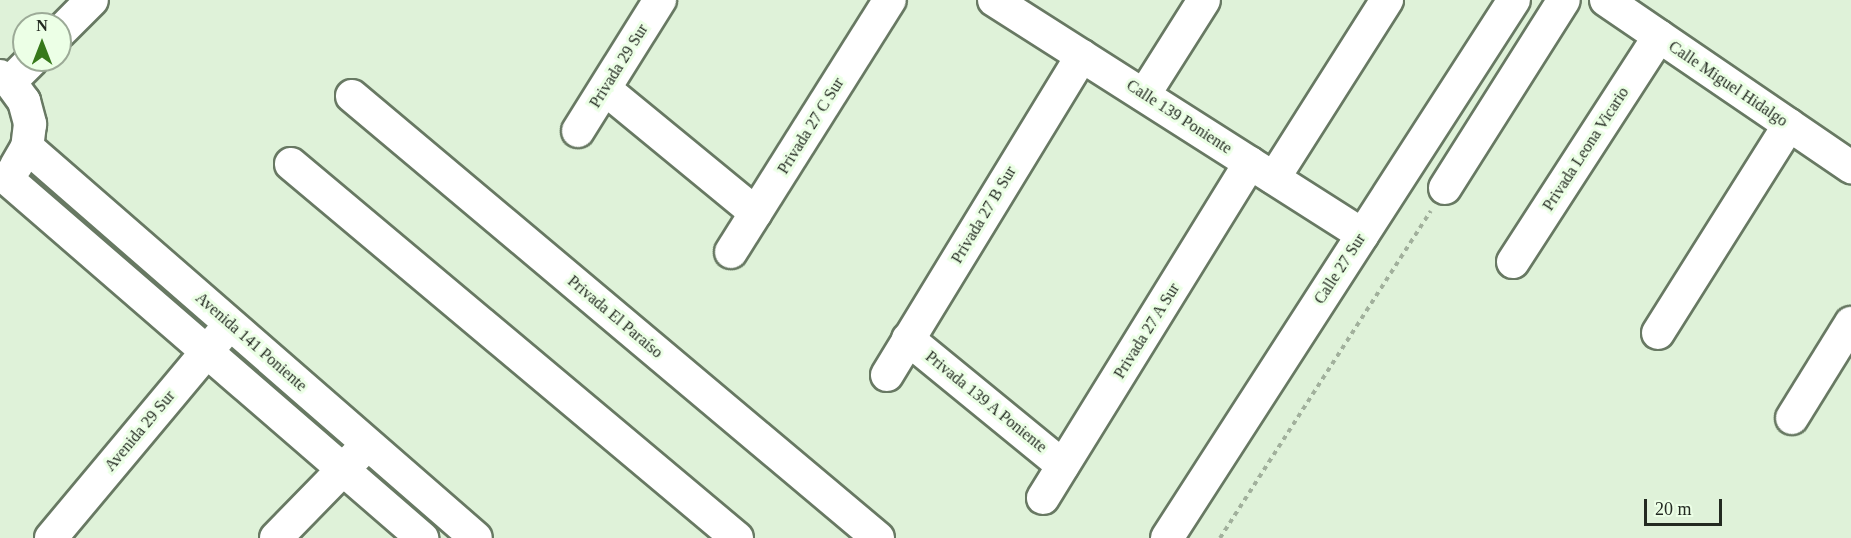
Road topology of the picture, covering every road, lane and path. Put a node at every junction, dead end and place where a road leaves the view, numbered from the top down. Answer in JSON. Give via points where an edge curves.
{"nodes":[{"id":1,"x":92,"y":0,"type":"edge"},
{"id":2,"x":660,"y":0,"type":"edge"},
{"id":3,"x":890,"y":0,"type":"edge"},
{"id":4,"x":1204,"y":0,"type":"edge"},
{"id":5,"x":1387,"y":0,"type":"edge"},
{"id":6,"x":1514,"y":0,"type":"edge"},
{"id":7,"x":1564,"y":0,"type":"edge"},
{"id":8,"x":1606,"y":0,"type":"edge"},
{"id":9,"x":1005,"y":3,"type":"edge"},
{"id":10,"x":72,"y":20,"type":"edge"},
{"id":11,"x":1659,"y":36,"type":"junction"},
{"id":12,"x":1082,"y":56,"type":"junction"},
{"id":13,"x":5,"y":79,"type":"edge"},
{"id":14,"x":605,"y":89,"type":"junction"},
{"id":15,"x":1144,"y":95,"type":"junction"},
{"id":16,"x":351,"y":96,"type":"dead end"},
{"id":17,"x":1789,"y":125,"type":"junction"},
{"id":18,"x":578,"y":131,"type":"dead end"},
{"id":19,"x":27,"y":147,"type":"junction"},
{"id":20,"x":291,"y":164,"type":"dead end"},
{"id":21,"x":1851,"y":167,"type":"edge"},
{"id":22,"x":1262,"y":171,"type":"junction"},
{"id":23,"x":3,"y":178,"type":"edge"},
{"id":24,"x":1445,"y":188,"type":"joint"},
{"id":25,"x":756,"y":213,"type":"junction"},
{"id":26,"x":1363,"y":235,"type":"junction"},
{"id":27,"x":731,"y":252,"type":"dead end"},
{"id":28,"x":1513,"y":262,"type":"dead end"},
{"id":29,"x":1851,"y":323,"type":"edge"},
{"id":30,"x":231,"y":325,"type":"junction"},
{"id":31,"x":1658,"y":333,"type":"dead end"},
{"id":32,"x":908,"y":339,"type":"junction"},
{"id":33,"x":206,"y":351,"type":"junction"},
{"id":34,"x":887,"y":375,"type":"dead end"},
{"id":35,"x":1792,"y":418,"type":"dead end"},
{"id":36,"x":368,"y":444,"type":"junction"},
{"id":37,"x":1063,"y":466,"type":"junction"},
{"id":38,"x":342,"y":469,"type":"junction"},
{"id":39,"x":1043,"y":498,"type":"dead end"},
{"id":40,"x":51,"y":538,"type":"edge"},
{"id":41,"x":276,"y":538,"type":"edge"},
{"id":42,"x":422,"y":538,"type":"edge"},
{"id":43,"x":476,"y":538,"type":"edge"},
{"id":44,"x":737,"y":538,"type":"edge"},
{"id":45,"x":878,"y":538,"type":"edge"},
{"id":46,"x":1167,"y":538,"type":"edge"},
{"id":47,"x":1220,"y":538,"type":"edge"}],
"edges":[{"from":1,"to":10,"type":"street"},
{"from":2,"to":14,"type":"street","name":"Privada 29 Sur"},
{"from":3,"to":25,"type":"street","name":"Privada 27 C Sur"},
{"from":4,"to":15,"type":"street"},
{"from":5,"to":22,"type":"street","name":"Privada 27 A Sur"},
{"from":6,"to":26,"type":"street","name":"Calle 27 Sur"},
{"from":7,"to":24,"type":"street"},
{"from":8,"to":11,"type":"street","name":"Calle Miguel Hidalgo"},
{"from":9,"to":12,"type":"street","name":"Calle 139 Poniente"},
{"from":11,"to":17,"type":"street","name":"Calle Miguel Hidalgo"},
{"from":11,"to":28,"type":"street","name":"Privada Leona Vicario"},
{"from":12,"to":15,"type":"street","name":"Calle 139 Poniente"},
{"from":12,"to":32,"type":"street","name":"Privada 27 B Sur"},
{"from":13,"to":19,"type":"street","via":[[24,101],[30,123]]},
{"from":14,"to":18,"type":"street","name":"Privada 29 Sur"},
{"from":14,"to":25,"type":"street"},
{"from":15,"to":22,"type":"street","name":"Calle 139 Poniente"},
{"from":16,"to":45,"type":"street","name":"Privada El Paraíso"},
{"from":17,"to":21,"type":"street","name":"Calle Miguel Hidalgo"},
{"from":17,"to":31,"type":"street"},
{"from":19,"to":23,"type":"street","via":[[18,164]]},
{"from":19,"to":30,"type":"street","name":"Avenida 141 Poniente"},
{"from":20,"to":44,"type":"street"},
{"from":22,"to":26,"type":"street","name":"Calle 139 Poniente"},
{"from":22,"to":37,"type":"street","name":"Privada 27 A Sur"},
{"from":23,"to":33,"type":"street"},
{"from":24,"to":47,"type":"path"},
{"from":25,"to":27,"type":"street","name":"Privada 27 C Sur"},
{"from":26,"to":46,"type":"street","name":"Calle 27 Sur"},
{"from":29,"to":35,"type":"street"},
{"from":30,"to":33,"type":"street","name":"Avenida 29 Sur"},
{"from":30,"to":36,"type":"street","name":"Avenida 141 Poniente"},
{"from":32,"to":34,"type":"street","name":"Privada 27 B Sur"},
{"from":32,"to":37,"type":"street","name":"Privada 139 A Poniente"},
{"from":33,"to":38,"type":"street"},
{"from":33,"to":40,"type":"street","name":"Avenida 29 Sur"},
{"from":36,"to":38,"type":"street"},
{"from":36,"to":43,"type":"street","name":"Avenida 141 Poniente"},
{"from":37,"to":39,"type":"street","name":"Privada 27 A Sur"},
{"from":38,"to":41,"type":"street"},
{"from":38,"to":42,"type":"street"}]}
